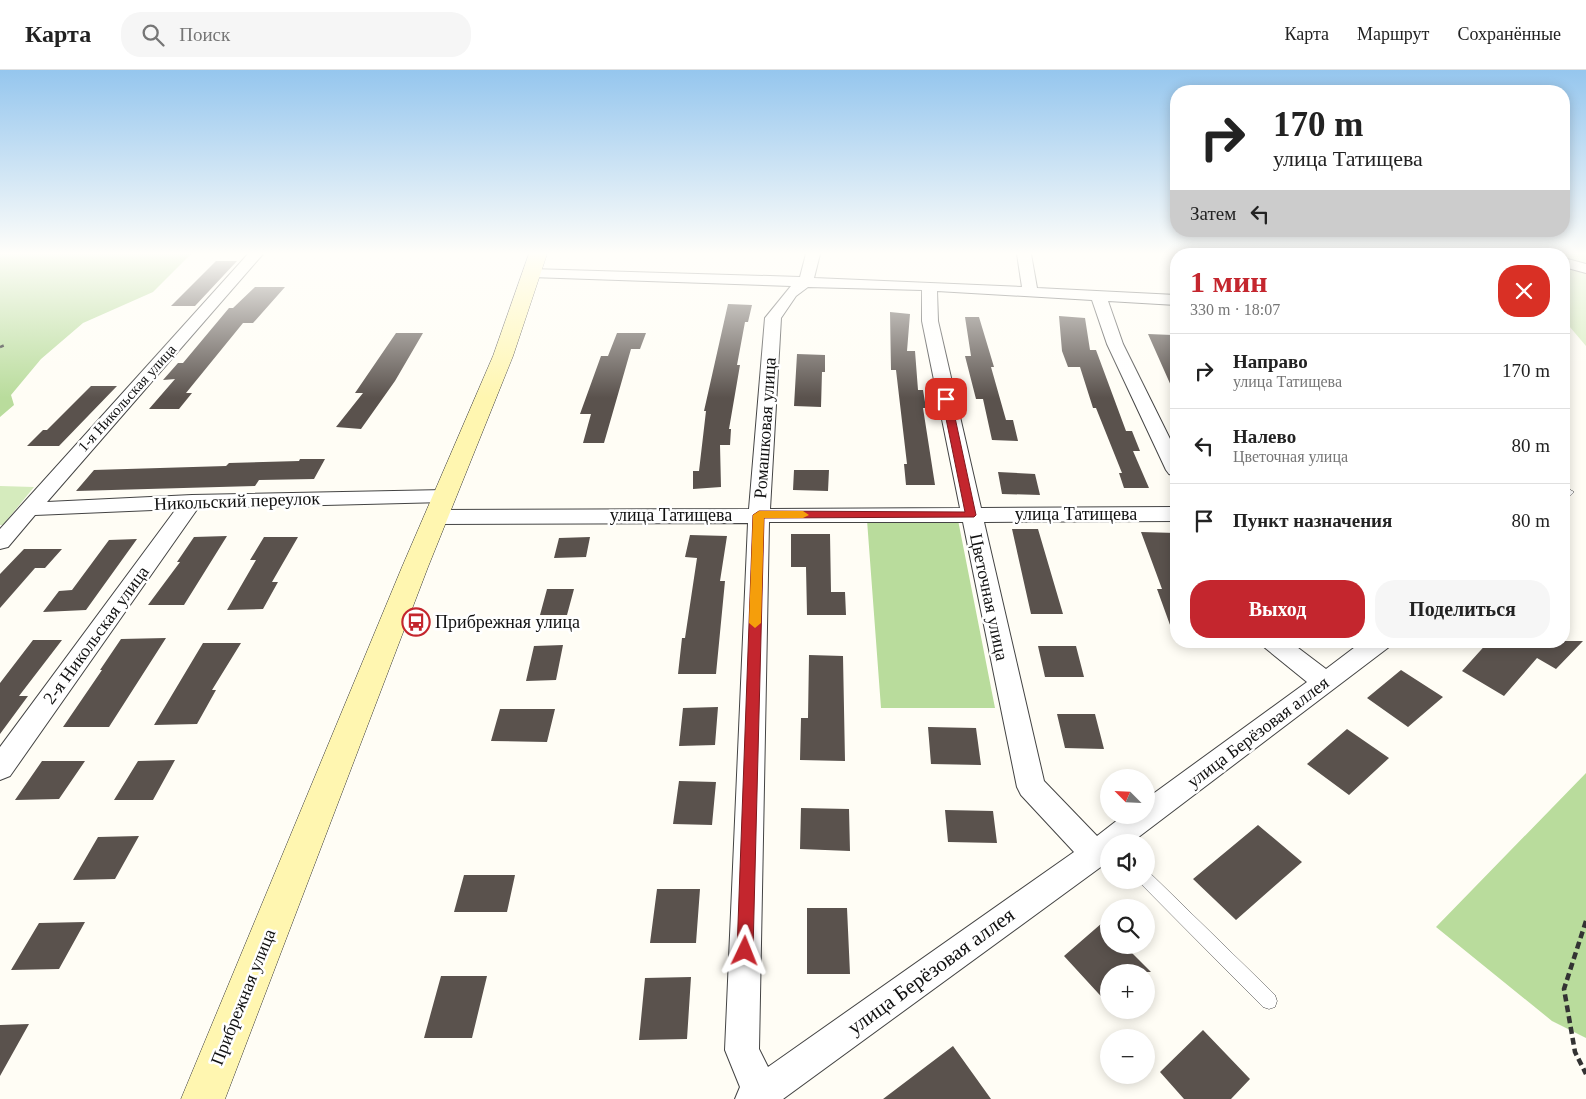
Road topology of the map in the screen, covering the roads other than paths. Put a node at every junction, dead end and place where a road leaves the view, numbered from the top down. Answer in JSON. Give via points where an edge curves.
{"nodes":[{"id":1,"x":213,"y":302,"type":"edge"},
{"id":2,"x":521,"y":302,"type":"edge"},
{"id":3,"x":784,"y":302,"type":"edge"},
{"id":4,"x":929,"y":302,"type":"edge"},
{"id":5,"x":1100,"y":302,"type":"edge"},
{"id":6,"x":1170,"y":458,"type":"edge"},
{"id":7,"x":192,"y":502,"type":"junction"},
{"id":8,"x":440,"y":507,"type":"junction"},
{"id":9,"x":30,"y":509,"type":"junction"},
{"id":10,"x":1170,"y":514,"type":"edge"},
{"id":11,"x":759,"y":515,"type":"junction"},
{"id":12,"x":971,"y":515,"type":"junction"},
{"id":13,"x":0,"y":542,"type":"edge"},
{"id":14,"x":1281,"y":648,"type":"edge"},
{"id":15,"x":1372,"y":648,"type":"edge"},
{"id":16,"x":1325,"y":682,"type":"junction"},
{"id":17,"x":0,"y":768,"type":"edge"},
{"id":18,"x":1122,"y":834,"type":"edge"},
{"id":19,"x":1100,"y":843,"type":"edge"},
{"id":20,"x":1100,"y":851,"type":"edge"},
{"id":21,"x":1155,"y":888,"type":"edge"},
{"id":22,"x":1269,"y":1001,"type":"dead end"},
{"id":23,"x":757,"y":1096,"type":"edge"},
{"id":24,"x":203,"y":1099,"type":"edge"}],
"edges":[{"from":1,"to":9,"type":"street","name":"1-я Никольская улица"},
{"from":2,"to":8,"type":"street","name":"Прибрежная улица","via":[[503,356]]},
{"from":3,"to":11,"type":"street","name":"Ромашковая улица","via":[[773,318]]},
{"from":4,"to":12,"type":"street","name":"Цветочная улица","via":[[930,321]]},
{"from":5,"to":6,"type":"street","via":[[1115,344]]},
{"from":7,"to":8,"type":"street","name":"Никольский переулок"},
{"from":7,"to":9,"type":"street","name":"Никольский переулок"},
{"from":7,"to":17,"type":"street","name":"2-я Никольская улица"},
{"from":8,"to":11,"type":"street","name":"улица Татищева"},
{"from":8,"to":24,"type":"street","name":"Прибрежная улица"},
{"from":9,"to":13,"type":"street","name":"1-я Никольская улица"},
{"from":10,"to":12,"type":"street","name":"улица Татищева"},
{"from":11,"to":12,"type":"street","name":"улица Татищева"},
{"from":11,"to":23,"type":"street","name":"Ромашковая улица","via":[[742,1050]]},
{"from":12,"to":19,"type":"street","name":"Цветочная улица","via":[[1030,787]]},
{"from":14,"to":16,"type":"street"},
{"from":15,"to":16,"type":"street","name":"улица Берёзовая аллея"},
{"from":16,"to":18,"type":"street","name":"улица Берёзовая аллея"},
{"from":20,"to":23,"type":"street","name":"улица Берёзовая аллея"},
{"from":21,"to":22,"type":"lane"}]}
